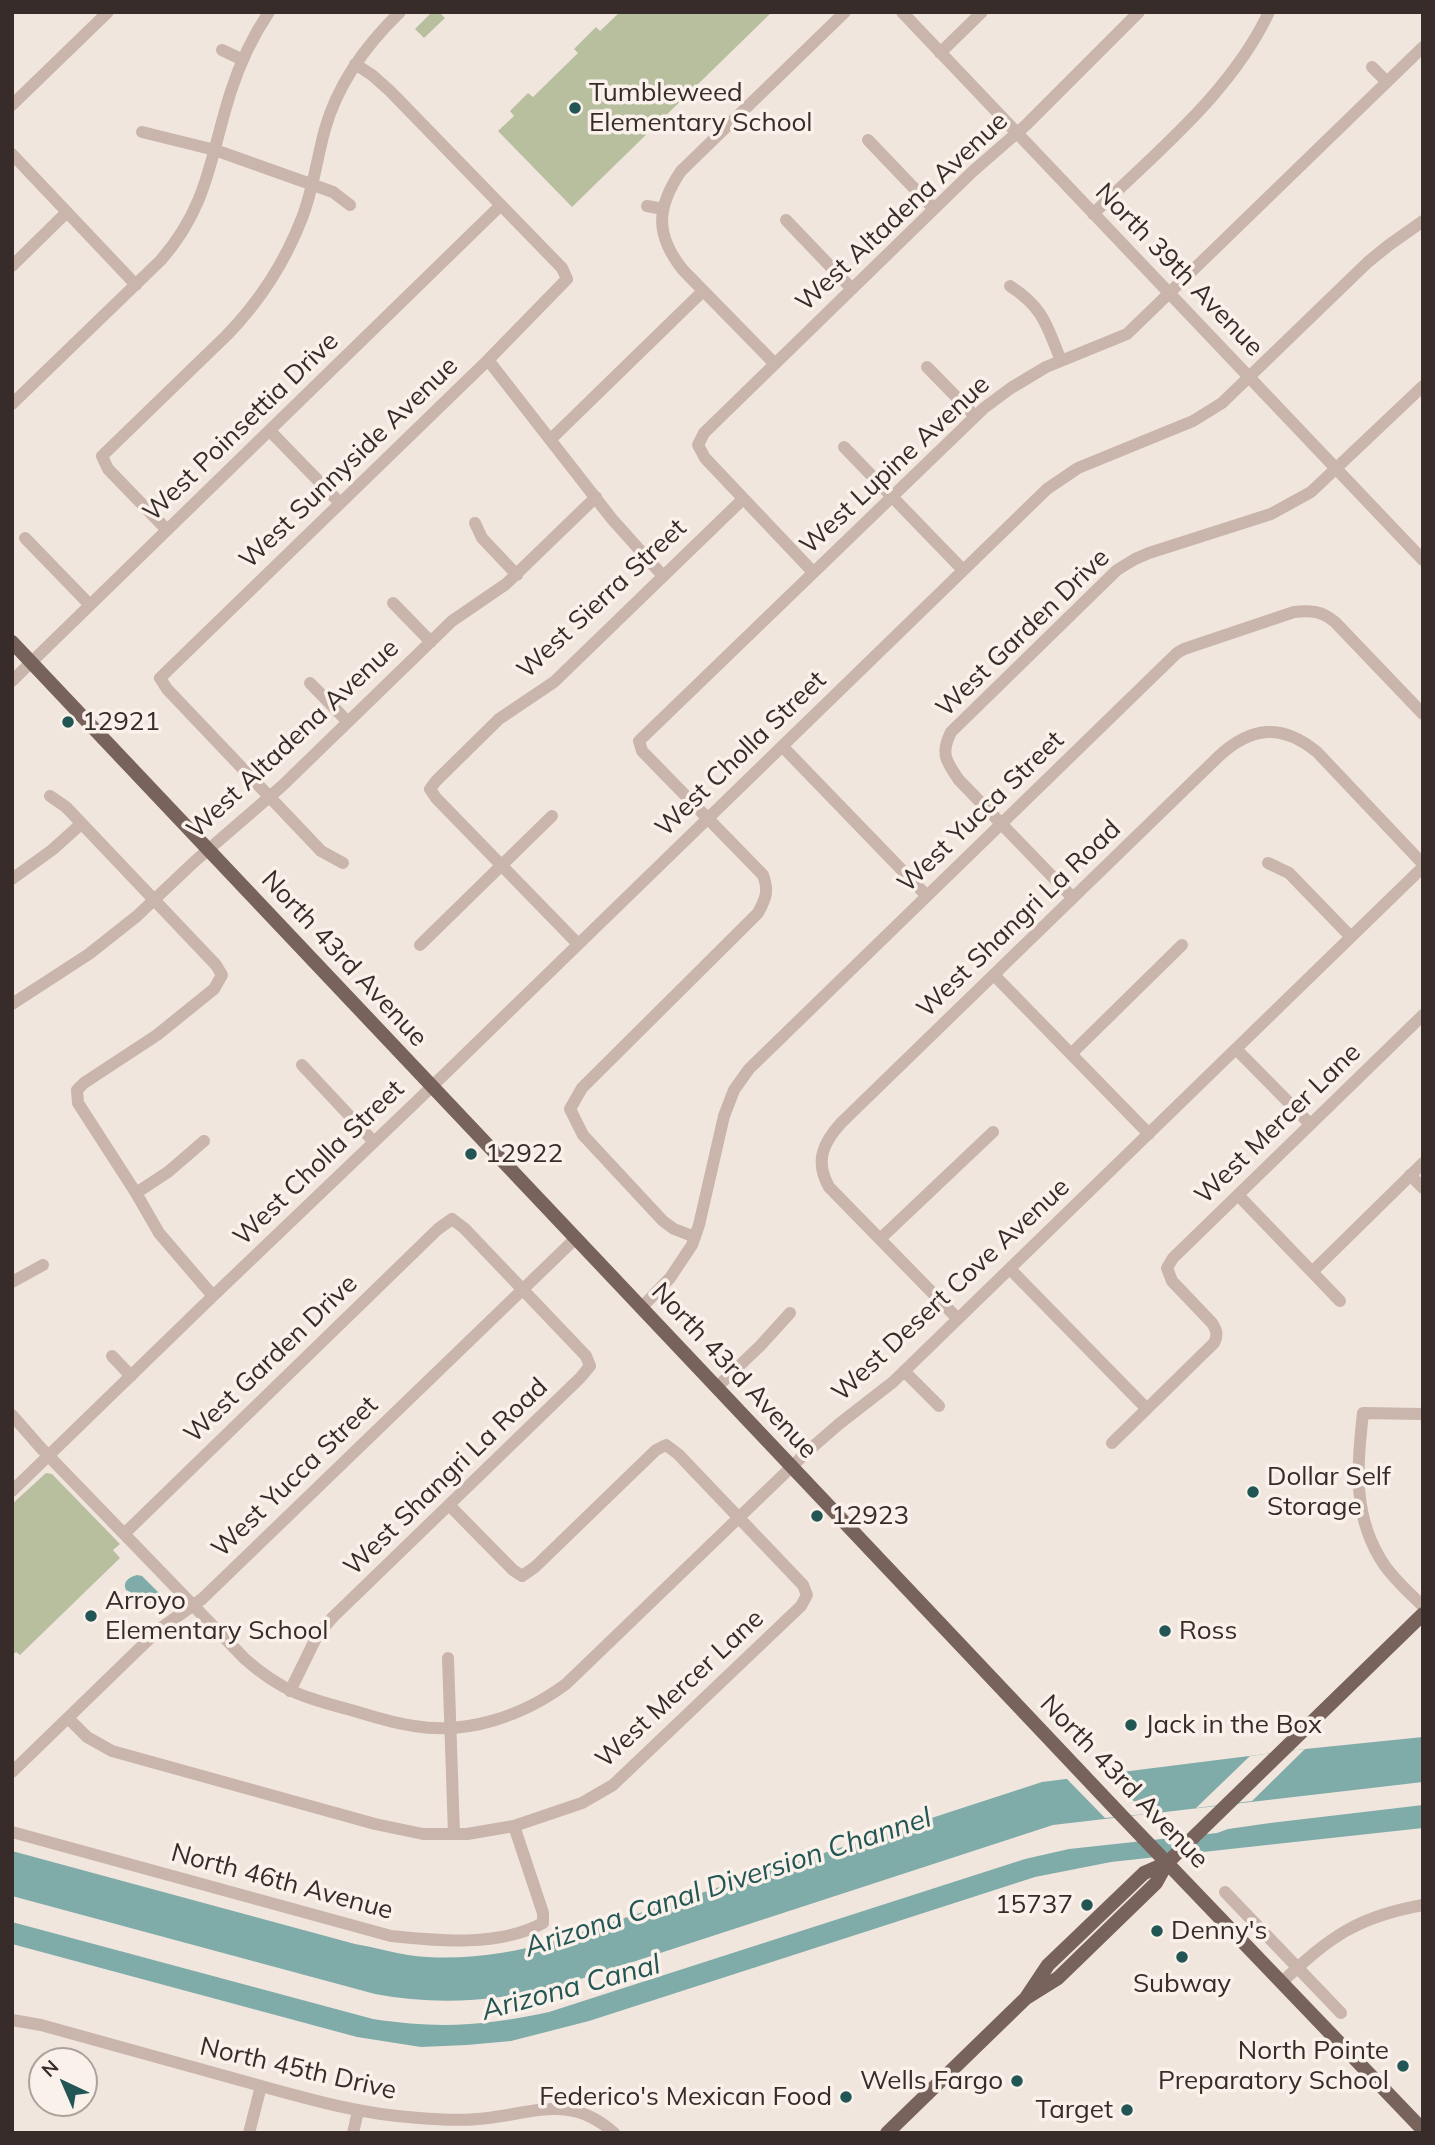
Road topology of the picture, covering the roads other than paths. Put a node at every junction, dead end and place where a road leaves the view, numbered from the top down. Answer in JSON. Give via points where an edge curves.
{"nodes":[{"id":1,"x":108,"y":12,"type":"edge"},
{"id":2,"x":269,"y":12,"type":"edge"},
{"id":3,"x":400,"y":12,"type":"edge"},
{"id":4,"x":845,"y":12,"type":"edge"},
{"id":5,"x":902,"y":12,"type":"edge"},
{"id":6,"x":982,"y":12,"type":"edge"},
{"id":7,"x":1139,"y":12,"type":"edge"},
{"id":8,"x":1269,"y":12,"type":"edge"},
{"id":9,"x":1423,"y":47,"type":"edge"},
{"id":10,"x":222,"y":50,"type":"dead end"},
{"id":11,"x":940,"y":53,"type":"junction"},
{"id":12,"x":243,"y":60,"type":"junction"},
{"id":13,"x":355,"y":64,"type":"junction"},
{"id":14,"x":1372,"y":67,"type":"dead end"},
{"id":15,"x":1387,"y":82,"type":"junction"},
{"id":16,"x":12,"y":105,"type":"edge"},
{"id":17,"x":142,"y":132,"type":"dead end"},
{"id":18,"x":1017,"y":133,"type":"junction"},
{"id":19,"x":868,"y":140,"type":"dead end"},
{"id":20,"x":215,"y":150,"type":"junction"},
{"id":21,"x":12,"y":154,"type":"edge"},
{"id":22,"x":312,"y":184,"type":"junction"},
{"id":23,"x":350,"y":205,"type":"dead end"},
{"id":24,"x":501,"y":205,"type":"junction"},
{"id":25,"x":647,"y":206,"type":"dead end"},
{"id":26,"x":663,"y":208,"type":"junction"},
{"id":27,"x":934,"y":209,"type":"junction"},
{"id":28,"x":67,"y":212,"type":"junction"},
{"id":29,"x":1093,"y":214,"type":"junction"},
{"id":30,"x":786,"y":220,"type":"dead end"},
{"id":31,"x":1423,"y":220,"type":"edge"},
{"id":32,"x":12,"y":266,"type":"edge"},
{"id":33,"x":136,"y":285,"type":"junction"},
{"id":34,"x":1010,"y":286,"type":"dead end"},
{"id":35,"x":852,"y":289,"type":"junction"},
{"id":36,"x":704,"y":291,"type":"junction"},
{"id":37,"x":1169,"y":294,"type":"junction"},
{"id":38,"x":488,"y":360,"type":"junction"},
{"id":39,"x":1061,"y":361,"type":"junction"},
{"id":40,"x":775,"y":364,"type":"junction"},
{"id":41,"x":927,"y":367,"type":"dead end"},
{"id":42,"x":1250,"y":377,"type":"junction"},
{"id":43,"x":1423,"y":386,"type":"edge"},
{"id":44,"x":12,"y":404,"type":"edge"},
{"id":45,"x":975,"y":416,"type":"junction"},
{"id":46,"x":270,"y":430,"type":"junction"},
{"id":47,"x":551,"y":439,"type":"junction"},
{"id":48,"x":844,"y":447,"type":"dead end"},
{"id":49,"x":1336,"y":470,"type":"junction"},
{"id":50,"x":891,"y":496,"type":"junction"},
{"id":51,"x":596,"y":498,"type":"junction"},
{"id":52,"x":743,"y":499,"type":"junction"},
{"id":53,"x":340,"y":503,"type":"junction"},
{"id":54,"x":475,"y":523,"type":"dead end"},
{"id":55,"x":167,"y":530,"type":"junction"},
{"id":56,"x":25,"y":538,"type":"dead end"},
{"id":57,"x":1420,"y":553,"type":"edge"},
{"id":58,"x":963,"y":570,"type":"junction"},
{"id":59,"x":813,"y":572,"type":"junction"},
{"id":60,"x":517,"y":576,"type":"junction"},
{"id":61,"x":663,"y":576,"type":"junction"},
{"id":62,"x":393,"y":603,"type":"dead end"},
{"id":63,"x":90,"y":605,"type":"junction"},
{"id":64,"x":12,"y":642,"type":"edge"},
{"id":65,"x":430,"y":642,"type":"junction"},
{"id":66,"x":31,"y":663,"type":"junction"},
{"id":67,"x":12,"y":681,"type":"edge"},
{"id":68,"x":310,"y":683,"type":"dead end"},
{"id":69,"x":1423,"y":714,"type":"edge"},
{"id":70,"x":348,"y":722,"type":"junction"},
{"id":71,"x":782,"y":746,"type":"junction"},
{"id":72,"x":50,"y":796,"type":"dead end"},
{"id":73,"x":270,"y":797,"type":"junction"},
{"id":74,"x":552,"y":816,"type":"dead end"},
{"id":75,"x":707,"y":818,"type":"junction"},
{"id":76,"x":81,"y":824,"type":"junction"},
{"id":77,"x":1001,"y":824,"type":"junction"},
{"id":78,"x":208,"y":850,"type":"junction"},
{"id":79,"x":343,"y":863,"type":"dead end"},
{"id":80,"x":1268,"y":863,"type":"dead end"},
{"id":81,"x":502,"y":865,"type":"junction"},
{"id":82,"x":1423,"y":866,"type":"edge"},
{"id":83,"x":12,"y":878,"type":"edge"},
{"id":84,"x":927,"y":896,"type":"junction"},
{"id":85,"x":1073,"y":898,"type":"junction"},
{"id":86,"x":154,"y":901,"type":"junction"},
{"id":87,"x":1351,"y":936,"type":"junction"},
{"id":88,"x":578,"y":944,"type":"junction"},
{"id":89,"x":420,"y":945,"type":"dead end"},
{"id":90,"x":1182,"y":946,"type":"dead end"},
{"id":91,"x":994,"y":975,"type":"junction"},
{"id":92,"x":12,"y":1004,"type":"edge"},
{"id":93,"x":1423,"y":1015,"type":"edge"},
{"id":94,"x":1236,"y":1049,"type":"junction"},
{"id":95,"x":1071,"y":1054,"type":"junction"},
{"id":96,"x":302,"y":1065,"type":"dead end"},
{"id":97,"x":431,"y":1087,"type":"junction"},
{"id":98,"x":709,"y":1110,"type":"dead end"},
{"id":99,"x":723,"y":1115,"type":"junction"},
{"id":100,"x":1310,"y":1124,"type":"junction"},
{"id":101,"x":993,"y":1132,"type":"dead end"},
{"id":102,"x":1149,"y":1134,"type":"junction"},
{"id":103,"x":204,"y":1141,"type":"dead end"},
{"id":104,"x":374,"y":1142,"type":"junction"},
{"id":105,"x":1423,"y":1163,"type":"edge"},
{"id":106,"x":1410,"y":1175,"type":"junction"},
{"id":107,"x":1423,"y":1188,"type":"edge"},
{"id":108,"x":136,"y":1193,"type":"junction"},
{"id":109,"x":1238,"y":1195,"type":"junction"},
{"id":110,"x":695,"y":1237,"type":"junction"},
{"id":111,"x":575,"y":1239,"type":"junction"},
{"id":112,"x":880,"y":1239,"type":"junction"},
{"id":113,"x":43,"y":1265,"type":"dead end"},
{"id":114,"x":1010,"y":1269,"type":"junction"},
{"id":115,"x":1312,"y":1272,"type":"junction"},
{"id":116,"x":12,"y":1282,"type":"edge"},
{"id":117,"x":523,"y":1290,"type":"junction"},
{"id":118,"x":213,"y":1296,"type":"junction"},
{"id":119,"x":1340,"y":1301,"type":"dead end"},
{"id":120,"x":641,"y":1308,"type":"junction"},
{"id":121,"x":790,"y":1313,"type":"dead end"},
{"id":122,"x":958,"y":1319,"type":"junction"},
{"id":123,"x":112,"y":1356,"type":"dead end"},
{"id":124,"x":904,"y":1371,"type":"junction"},
{"id":125,"x":131,"y":1376,"type":"junction"},
{"id":126,"x":716,"y":1388,"type":"junction"},
{"id":127,"x":939,"y":1406,"type":"dead end"},
{"id":128,"x":1147,"y":1409,"type":"junction"},
{"id":129,"x":1423,"y":1414,"type":"edge"},
{"id":130,"x":12,"y":1415,"type":"edge"},
{"id":131,"x":1112,"y":1443,"type":"dead end"},
{"id":132,"x":48,"y":1456,"type":"junction"},
{"id":133,"x":792,"y":1467,"type":"junction"},
{"id":134,"x":12,"y":1491,"type":"edge"},
{"id":135,"x":449,"y":1505,"type":"junction"},
{"id":136,"x":738,"y":1518,"type":"junction"},
{"id":137,"x":124,"y":1534,"type":"junction"},
{"id":138,"x":194,"y":1605,"type":"junction"},
{"id":139,"x":1423,"y":1606,"type":"edge"},
{"id":140,"x":1423,"y":1614,"type":"edge"},
{"id":141,"x":448,"y":1658,"type":"dead end"},
{"id":142,"x":290,"y":1691,"type":"junction"},
{"id":143,"x":68,"y":1718,"type":"junction"},
{"id":144,"x":451,"y":1727,"type":"junction"},
{"id":145,"x":184,"y":1756,"type":"dead end"},
{"id":146,"x":180,"y":1771,"type":"junction"},
{"id":147,"x":12,"y":1772,"type":"edge"},
{"id":148,"x":514,"y":1826,"type":"junction"},
{"id":149,"x":12,"y":1832,"type":"edge"},
{"id":150,"x":454,"y":1834,"type":"junction"},
{"id":151,"x":1167,"y":1863,"type":"junction"},
{"id":152,"x":1225,"y":1892,"type":"dead end"},
{"id":153,"x":1423,"y":1905,"type":"edge"},
{"id":154,"x":1298,"y":1968,"type":"junction"},
{"id":155,"x":1282,"y":1982,"type":"junction"},
{"id":156,"x":1341,"y":2012,"type":"dead end"},
{"id":157,"x":12,"y":2020,"type":"edge"},
{"id":158,"x":261,"y":2086,"type":"junction"},
{"id":159,"x":580,"y":2097,"type":"dead end"},
{"id":160,"x":576,"y":2110,"type":"junction"},
{"id":161,"x":358,"y":2111,"type":"junction"},
{"id":162,"x":1423,"y":2130,"type":"edge"},
{"id":163,"x":249,"y":2133,"type":"edge"},
{"id":164,"x":353,"y":2133,"type":"edge"},
{"id":165,"x":614,"y":2133,"type":"edge"},
{"id":166,"x":887,"y":2133,"type":"edge"}],
"edges":[{"from":1,"to":16,"type":"street"},
{"from":2,"to":12,"type":"street"},
{"from":3,"to":13,"type":"street"},
{"from":4,"to":26,"type":"street","via":[[681,171]]},
{"from":5,"to":11,"type":"street","name":"North 39th Avenue"},
{"from":6,"to":11,"type":"street"},
{"from":7,"to":18,"type":"street","name":"West Altadena Avenue"},
{"from":8,"to":29,"type":"street","via":[[1251,47],[1222,86]]},
{"from":9,"to":15,"type":"street","name":"West Lupine Avenue"},
{"from":10,"to":12,"type":"street"},
{"from":11,"to":18,"type":"street","name":"North 39th Avenue"},
{"from":12,"to":20,"type":"street"},
{"from":13,"to":22,"type":"street","via":[[326,127]]},
{"from":13,"to":24,"type":"street","via":[[390,91]]},
{"from":14,"to":15,"type":"street"},
{"from":15,"to":37,"type":"street","name":"West Lupine Avenue"},
{"from":17,"to":20,"type":"street"},
{"from":18,"to":27,"type":"street","name":"West Altadena Avenue"},
{"from":18,"to":29,"type":"street","name":"North 39th Avenue"},
{"from":19,"to":27,"type":"street"},
{"from":20,"to":22,"type":"street"},
{"from":20,"to":33,"type":"street","via":[[204,191],[187,224]]},
{"from":21,"to":28,"type":"street"},
{"from":22,"to":23,"type":"street"},
{"from":22,"to":55,"type":"street","via":[[288,252],[269,285],[245,316],[102,456],[108,469]]},
{"from":24,"to":38,"type":"street","name":"West Sunnyside Avenue","via":[[562,268],[567,279]]},
{"from":24,"to":46,"type":"street","name":"West Poinsettia Drive"},
{"from":25,"to":26,"type":"street"},
{"from":26,"to":36,"type":"street","via":[[670,254]]},
{"from":27,"to":35,"type":"street","name":"West Altadena Avenue"},
{"from":28,"to":32,"type":"street"},
{"from":28,"to":33,"type":"street"},
{"from":29,"to":37,"type":"street","name":"North 39th Avenue"},
{"from":30,"to":35,"type":"street"},
{"from":31,"to":42,"type":"street","name":"West Cholla Street","via":[[1368,262]]},
{"from":33,"to":44,"type":"street"},
{"from":34,"to":39,"type":"street","via":[[1042,315]]},
{"from":35,"to":40,"type":"street","name":"West Altadena Avenue"},
{"from":36,"to":40,"type":"street"},
{"from":36,"to":47,"type":"street"},
{"from":37,"to":39,"type":"street","name":"West Lupine Avenue","via":[[1127,334]]},
{"from":37,"to":42,"type":"street","name":"North 39th Avenue"},
{"from":38,"to":47,"type":"street"},
{"from":38,"to":53,"type":"street","name":"West Sunnyside Avenue"},
{"from":39,"to":45,"type":"street","name":"West Lupine Avenue","via":[[1011,388]]},
{"from":40,"to":52,"type":"street","name":"West Altadena Avenue","via":[[704,433],[698,445]]},
{"from":41,"to":45,"type":"street"},
{"from":42,"to":49,"type":"street","name":"North 39th Avenue"},
{"from":42,"to":58,"type":"street","name":"West Cholla Street","via":[[1200,416],[1103,456],[1058,481]]},
{"from":43,"to":49,"type":"street","name":"West Garden Drive"},
{"from":45,"to":50,"type":"street","name":"West Lupine Avenue"},
{"from":46,"to":53,"type":"street"},
{"from":46,"to":55,"type":"street","name":"West Poinsettia Drive"},
{"from":47,"to":51,"type":"street"},
{"from":48,"to":50,"type":"street"},
{"from":49,"to":57,"type":"street","name":"North 39th Avenue"},
{"from":49,"to":77,"type":"street","name":"West Garden Drive","via":[[1311,492],[1271,514],[1149,553],[1117,570],[951,732],[943,750],[947,762]]},
{"from":50,"to":58,"type":"street"},
{"from":50,"to":59,"type":"street","name":"West Lupine Avenue"},
{"from":51,"to":60,"type":"street","name":"West Altadena Avenue"},
{"from":51,"to":61,"type":"street"},
{"from":52,"to":59,"type":"street"},
{"from":52,"to":61,"type":"street","name":"West Sierra Street"},
{"from":53,"to":73,"type":"street","name":"West Sunnyside Avenue","via":[[160,678]]},
{"from":54,"to":60,"type":"street","via":[[482,538]]},
{"from":55,"to":63,"type":"street","name":"West Poinsettia Drive"},
{"from":56,"to":63,"type":"street"},
{"from":58,"to":71,"type":"street","name":"West Cholla Street"},
{"from":59,"to":75,"type":"street","name":"West Lupine Avenue","via":[[639,741],[642,751]]},
{"from":60,"to":65,"type":"street","name":"West Altadena Avenue"},
{"from":61,"to":81,"type":"street","name":"West Sierra Street","via":[[554,682],[499,719],[430,789]]},
{"from":62,"to":65,"type":"street"},
{"from":63,"to":66,"type":"street","name":"West Poinsettia Drive"},
{"from":64,"to":66,"type":"main road","name":"North 43rd Avenue"},
{"from":65,"to":70,"type":"street","name":"West Altadena Avenue"},
{"from":66,"to":67,"type":"street","name":"West Poinsettia Drive"},
{"from":66,"to":78,"type":"main road","name":"North 43rd Avenue"},
{"from":68,"to":70,"type":"street"},
{"from":69,"to":77,"type":"street","name":"West Yucca Street","via":[[1327,615],[1294,612],[1177,653]]},
{"from":70,"to":73,"type":"street","name":"West Altadena Avenue"},
{"from":71,"to":75,"type":"street","name":"West Cholla Street"},
{"from":71,"to":84,"type":"street"},
{"from":72,"to":76,"type":"street"},
{"from":73,"to":78,"type":"street","name":"West Altadena Avenue"},
{"from":73,"to":79,"type":"street","via":[[321,851]]},
{"from":74,"to":81,"type":"street"},
{"from":75,"to":88,"type":"street","name":"West Cholla Street"},
{"from":75,"to":110,"type":"street","via":[[763,875],[768,896],[758,913],[582,1088],[570,1109],[583,1135],[663,1221]]},
{"from":76,"to":83,"type":"street"},
{"from":76,"to":86,"type":"street"},
{"from":77,"to":84,"type":"street","name":"West Yucca Street"},
{"from":77,"to":85,"type":"street"},
{"from":78,"to":86,"type":"street","name":"West Altadena Avenue"},
{"from":78,"to":97,"type":"main road","name":"North 43rd Avenue"},
{"from":80,"to":87,"type":"street","via":[[1289,873]]},
{"from":81,"to":88,"type":"street"},
{"from":81,"to":89,"type":"street"},
{"from":82,"to":85,"type":"street","name":"West Shangri La Road","via":[[1317,752],[1294,736],[1268,732],[1243,737],[1229,746]]},
{"from":82,"to":87,"type":"street","name":"West Desert Cove Avenue"},
{"from":84,"to":99,"type":"street","name":"West Yucca Street","via":[[758,1060],[734,1090]]},
{"from":85,"to":91,"type":"street","name":"West Shangri La Road"},
{"from":86,"to":92,"type":"street","name":"West Altadena Avenue","via":[[89,954]]},
{"from":86,"to":108,"type":"street","via":[[222,975],[214,989],[157,1035],[76,1090],[78,1103]]},
{"from":87,"to":94,"type":"street","name":"West Desert Cove Avenue"},
{"from":88,"to":97,"type":"street","name":"West Cholla Street"},
{"from":90,"to":95,"type":"street"},
{"from":91,"to":95,"type":"street"},
{"from":91,"to":112,"type":"street","name":"West Shangri La Road","via":[[828,1137],[821,1174]]},
{"from":93,"to":100,"type":"street","name":"West Mercer Lane"},
{"from":94,"to":100,"type":"street"},
{"from":94,"to":102,"type":"street","name":"West Desert Cove Avenue"},
{"from":95,"to":102,"type":"street"},
{"from":96,"to":104,"type":"street"},
{"from":97,"to":104,"type":"street","name":"West Cholla Street"},
{"from":97,"to":111,"type":"main road","name":"North 43rd Avenue"},
{"from":98,"to":99,"type":"street"},
{"from":99,"to":110,"type":"street","name":"West Yucca Street"},
{"from":100,"to":109,"type":"street","name":"West Mercer Lane"},
{"from":101,"to":112,"type":"street"},
{"from":102,"to":114,"type":"street","name":"West Desert Cove Avenue"},
{"from":103,"to":108,"type":"street"},
{"from":104,"to":118,"type":"street","name":"West Cholla Street"},
{"from":105,"to":106,"type":"street"},
{"from":106,"to":107,"type":"street"},
{"from":106,"to":115,"type":"street"},
{"from":108,"to":118,"type":"street","via":[[164,1240]]},
{"from":109,"to":115,"type":"street"},
{"from":109,"to":128,"type":"street","name":"West Mercer Lane","via":[[1167,1268],[1172,1281],[1212,1323],[1217,1338]]},
{"from":110,"to":120,"type":"street","name":"West Yucca Street","via":[[670,1278]]},
{"from":111,"to":117,"type":"street","name":"West Yucca Street"},
{"from":111,"to":120,"type":"main road","name":"North 43rd Avenue"},
{"from":112,"to":122,"type":"street"},
{"from":113,"to":116,"type":"street"},
{"from":114,"to":122,"type":"street","name":"West Desert Cove Avenue"},
{"from":114,"to":128,"type":"street"},
{"from":115,"to":119,"type":"street"},
{"from":117,"to":135,"type":"street","name":"West Shangri La Road","via":[[586,1356],[590,1366]]},
{"from":117,"to":137,"type":"street","name":"West Garden Drive","via":[[452,1219]]},
{"from":117,"to":138,"type":"street","name":"West Yucca Street"},
{"from":118,"to":125,"type":"street","name":"West Cholla Street"},
{"from":120,"to":126,"type":"main road","name":"North 43rd Avenue"},
{"from":121,"to":126,"type":"street"},
{"from":122,"to":124,"type":"street","name":"West Desert Cove Avenue"},
{"from":123,"to":125,"type":"street"},
{"from":124,"to":127,"type":"street"},
{"from":124,"to":133,"type":"street","name":"West Desert Cove Avenue"},
{"from":125,"to":132,"type":"street","name":"West Cholla Street"},
{"from":126,"to":133,"type":"main road","name":"North 43rd Avenue"},
{"from":128,"to":131,"type":"street"},
{"from":129,"to":139,"type":"street","via":[[1363,1413],[1357,1464],[1360,1507],[1370,1537],[1385,1566]]},
{"from":130,"to":132,"type":"street","name":"West Desert Cove Avenue"},
{"from":132,"to":134,"type":"street","name":"West Cholla Street"},
{"from":132,"to":137,"type":"street","name":"West Desert Cove Avenue"},
{"from":133,"to":136,"type":"street","name":"West Desert Cove Avenue"},
{"from":133,"to":151,"type":"main road","name":"North 43rd Avenue"},
{"from":135,"to":136,"type":"street","via":[[522,1576],[666,1445]]},
{"from":135,"to":142,"type":"street","name":"West Shangri La Road","via":[[318,1634]]},
{"from":136,"to":144,"type":"street","name":"West Desert Cove Avenue","via":[[548,1697],[494,1721]]},
{"from":136,"to":148,"type":"street","name":"West Mercer Lane","via":[[803,1585],[807,1595],[801,1606],[613,1785],[582,1803]]},
{"from":137,"to":138,"type":"street","name":"West Desert Cove Avenue"},
{"from":138,"to":142,"type":"street","name":"West Desert Cove Avenue","via":[[245,1659]]},
{"from":138,"to":143,"type":"street","name":"West Yucca Street","via":[[161,1628]]},
{"from":140,"to":151,"type":"main road"},
{"from":141,"to":144,"type":"street"},
{"from":142,"to":144,"type":"street","name":"West Desert Cove Avenue","via":[[389,1721]]},
{"from":143,"to":146,"type":"street","name":"West Mercer Lane","via":[[87,1737],[113,1752]]},
{"from":143,"to":147,"type":"street","name":"West Yucca Street"},
{"from":144,"to":150,"type":"street"},
{"from":145,"to":146,"type":"street"},
{"from":146,"to":150,"type":"street","name":"West Mercer Lane","via":[[403,1831]]},
{"from":148,"to":149,"type":"street","name":"North 46th Avenue","via":[[543,1923],[531,1930],[452,1941],[391,1936]]},
{"from":148,"to":150,"type":"street","name":"West Mercer Lane"},
{"from":151,"to":155,"type":"main road","name":"North 43rd Avenue"},
{"from":151,"to":166,"type":"main road","via":[[1135,1881],[1048,1965],[1026,1998]]},
{"from":152,"to":154,"type":"street","name":"North 43rd Avenue"},
{"from":153,"to":154,"type":"street","via":[[1393,1910],[1353,1926],[1321,1946]]},
{"from":154,"to":155,"type":"street"},
{"from":154,"to":156,"type":"street","name":"North 43rd Avenue"},
{"from":155,"to":162,"type":"main road","name":"North 43rd Avenue"},
{"from":157,"to":158,"type":"street","name":"North 45th Drive"},
{"from":158,"to":161,"type":"street","name":"North 45th Drive"},
{"from":158,"to":163,"type":"street"},
{"from":159,"to":160,"type":"street"},
{"from":160,"to":161,"type":"street","name":"North 45th Drive","via":[[548,2108],[458,2120]]},
{"from":160,"to":165,"type":"street","name":"North 45th Drive"},
{"from":161,"to":164,"type":"street"}]}
